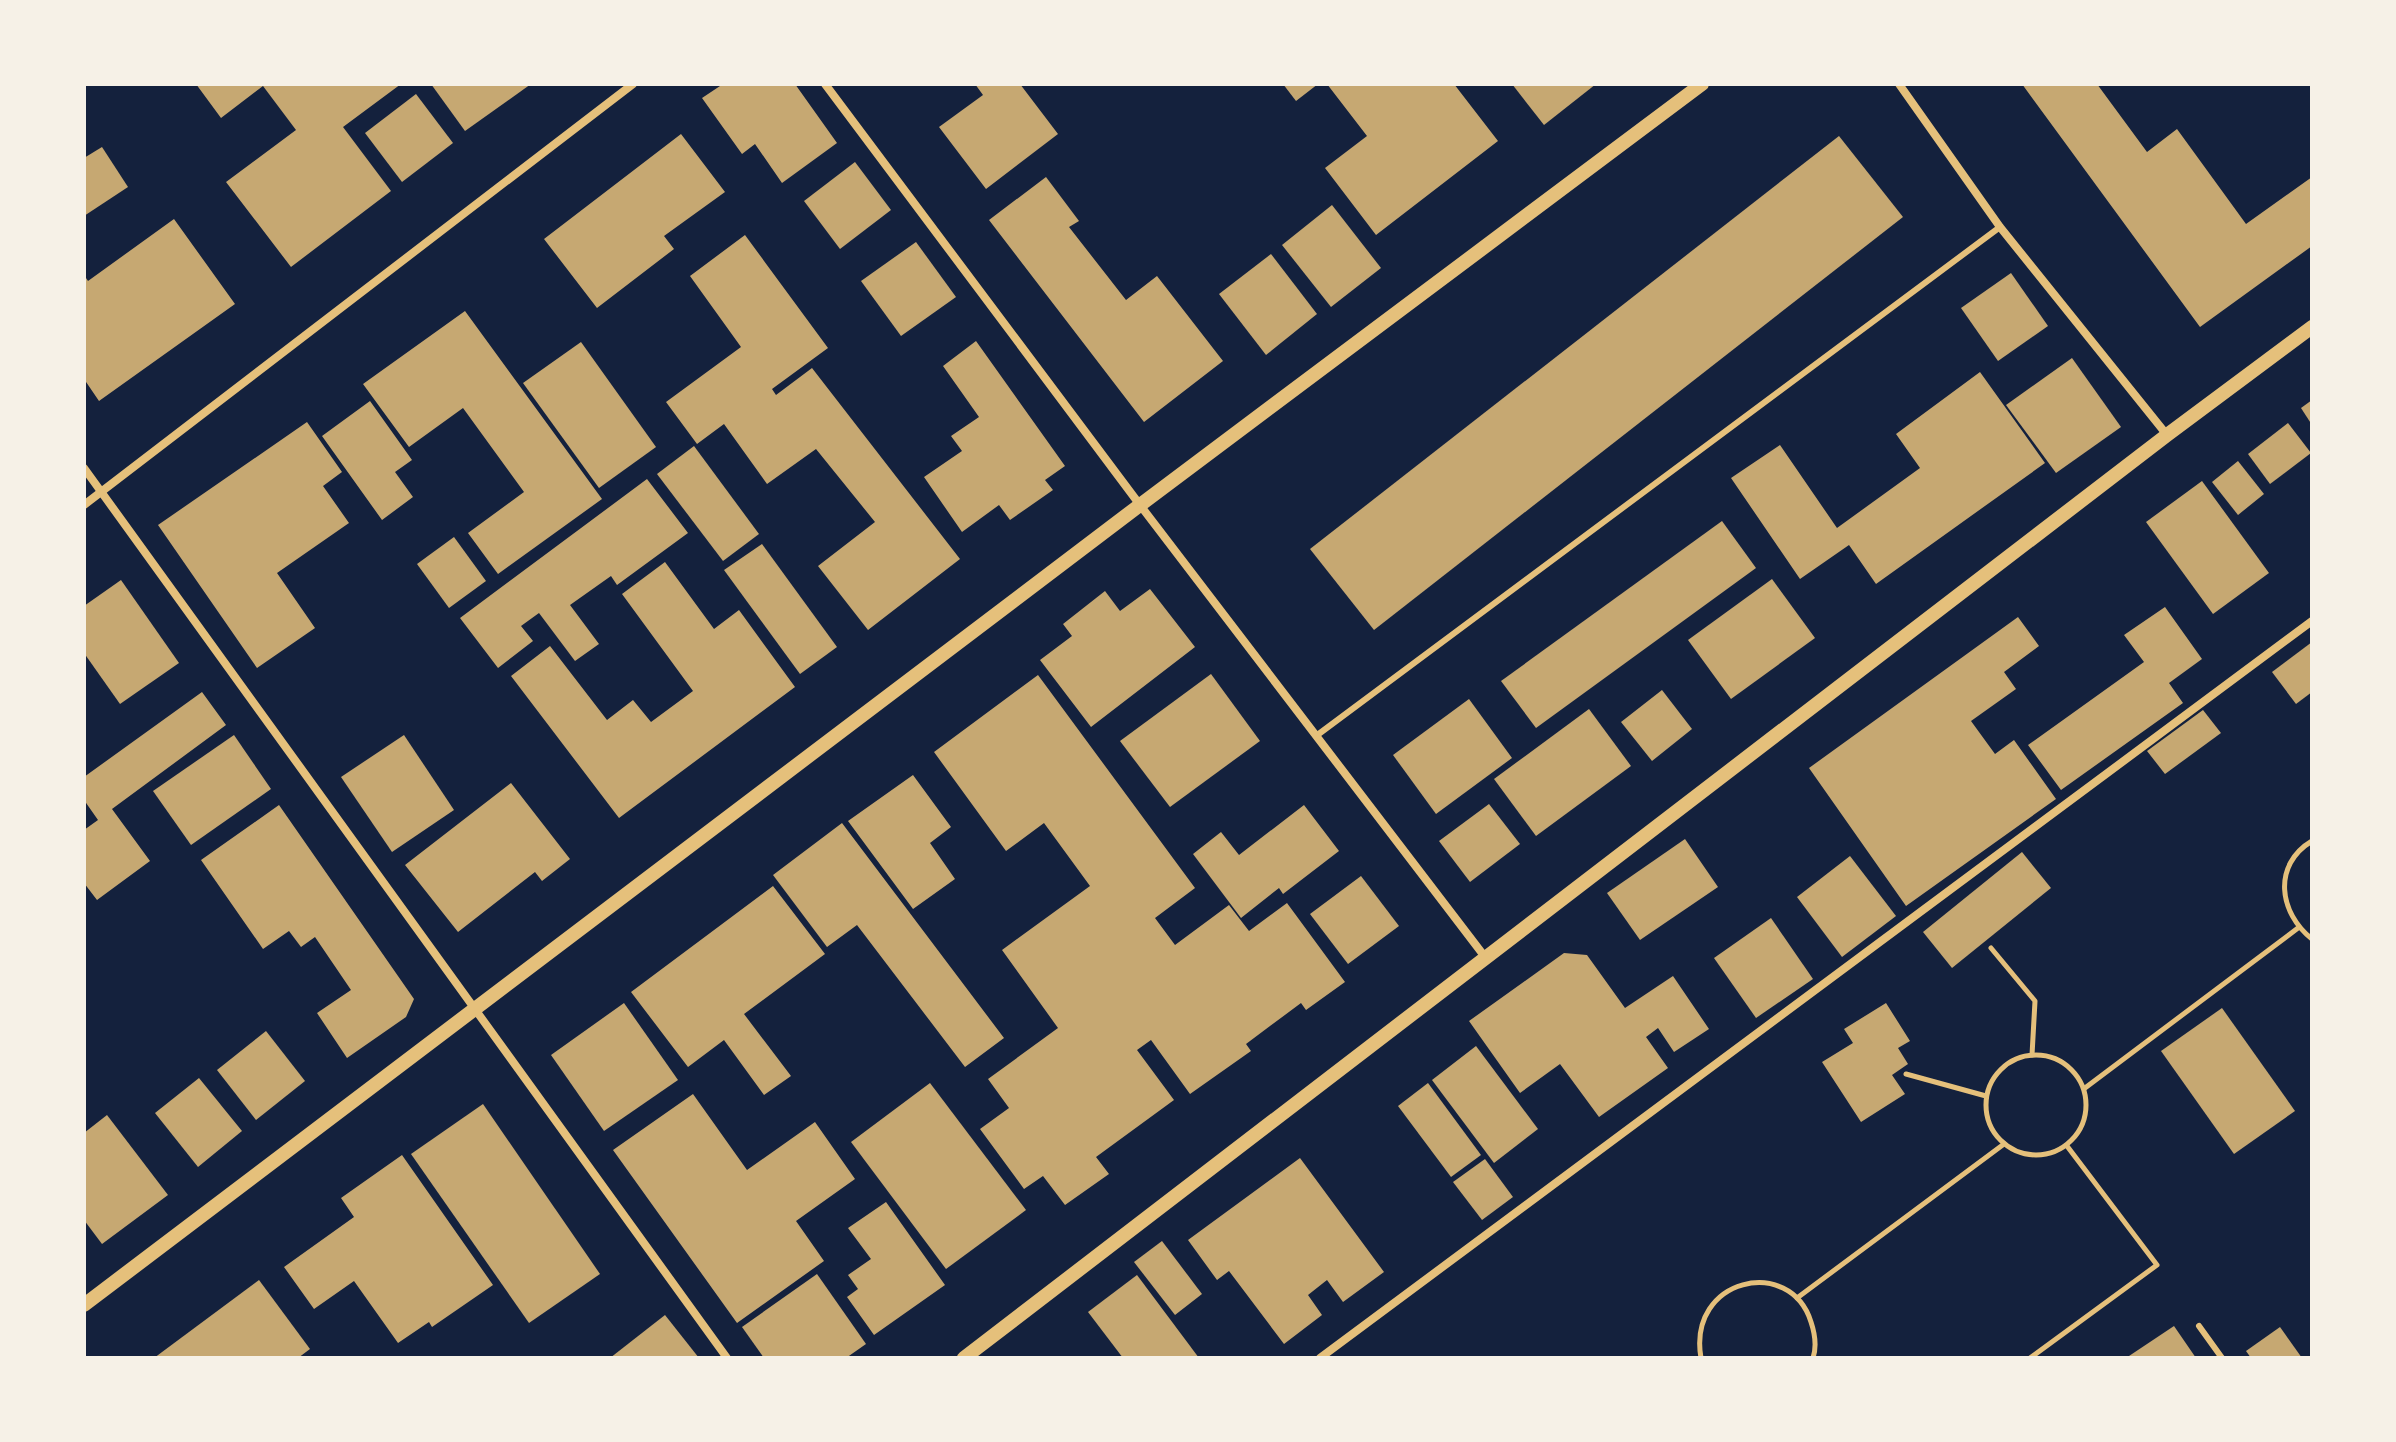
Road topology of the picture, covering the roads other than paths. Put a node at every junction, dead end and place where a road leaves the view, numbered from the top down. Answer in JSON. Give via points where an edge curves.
{"nodes":[{"id":1,"x":633,"y":84,"type":"edge"},
{"id":2,"x":825,"y":84,"type":"edge"},
{"id":3,"x":1702,"y":84,"type":"edge"},
{"id":4,"x":1899,"y":84,"type":"edge"},
{"id":5,"x":2000,"y":227,"type":"junction"},
{"id":6,"x":2312,"y":327,"type":"edge"},
{"id":7,"x":2167,"y":435,"type":"junction"},
{"id":8,"x":84,"y":468,"type":"edge"},
{"id":9,"x":101,"y":492,"type":"junction"},
{"id":10,"x":84,"y":505,"type":"edge"},
{"id":11,"x":1140,"y":505,"type":"junction"},
{"id":12,"x":2312,"y":621,"type":"edge"},
{"id":13,"x":1316,"y":736,"type":"junction"},
{"id":14,"x":1485,"y":957,"type":"junction"},
{"id":15,"x":475,"y":1009,"type":"junction"},
{"id":16,"x":84,"y":1305,"type":"edge"},
{"id":17,"x":2199,"y":1326,"type":"dead end"},
{"id":18,"x":727,"y":1358,"type":"edge"},
{"id":19,"x":964,"y":1358,"type":"edge"},
{"id":20,"x":1320,"y":1358,"type":"edge"},
{"id":21,"x":2222,"y":1358,"type":"edge"}],
"edges":[{"from":1,"to":9,"type":"street"},
{"from":2,"to":11,"type":"street"},
{"from":3,"to":11,"type":"street"},
{"from":4,"to":5,"type":"street"},
{"from":5,"to":7,"type":"street"},
{"from":5,"to":13,"type":"lane"},
{"from":6,"to":7,"type":"street"},
{"from":7,"to":14,"type":"street"},
{"from":8,"to":9,"type":"street"},
{"from":9,"to":10,"type":"street"},
{"from":9,"to":15,"type":"street"},
{"from":11,"to":13,"type":"street"},
{"from":11,"to":15,"type":"street"},
{"from":12,"to":20,"type":"street"},
{"from":13,"to":14,"type":"street"},
{"from":14,"to":19,"type":"street"},
{"from":15,"to":16,"type":"street"},
{"from":15,"to":18,"type":"street"},
{"from":17,"to":21,"type":"lane"}]}
